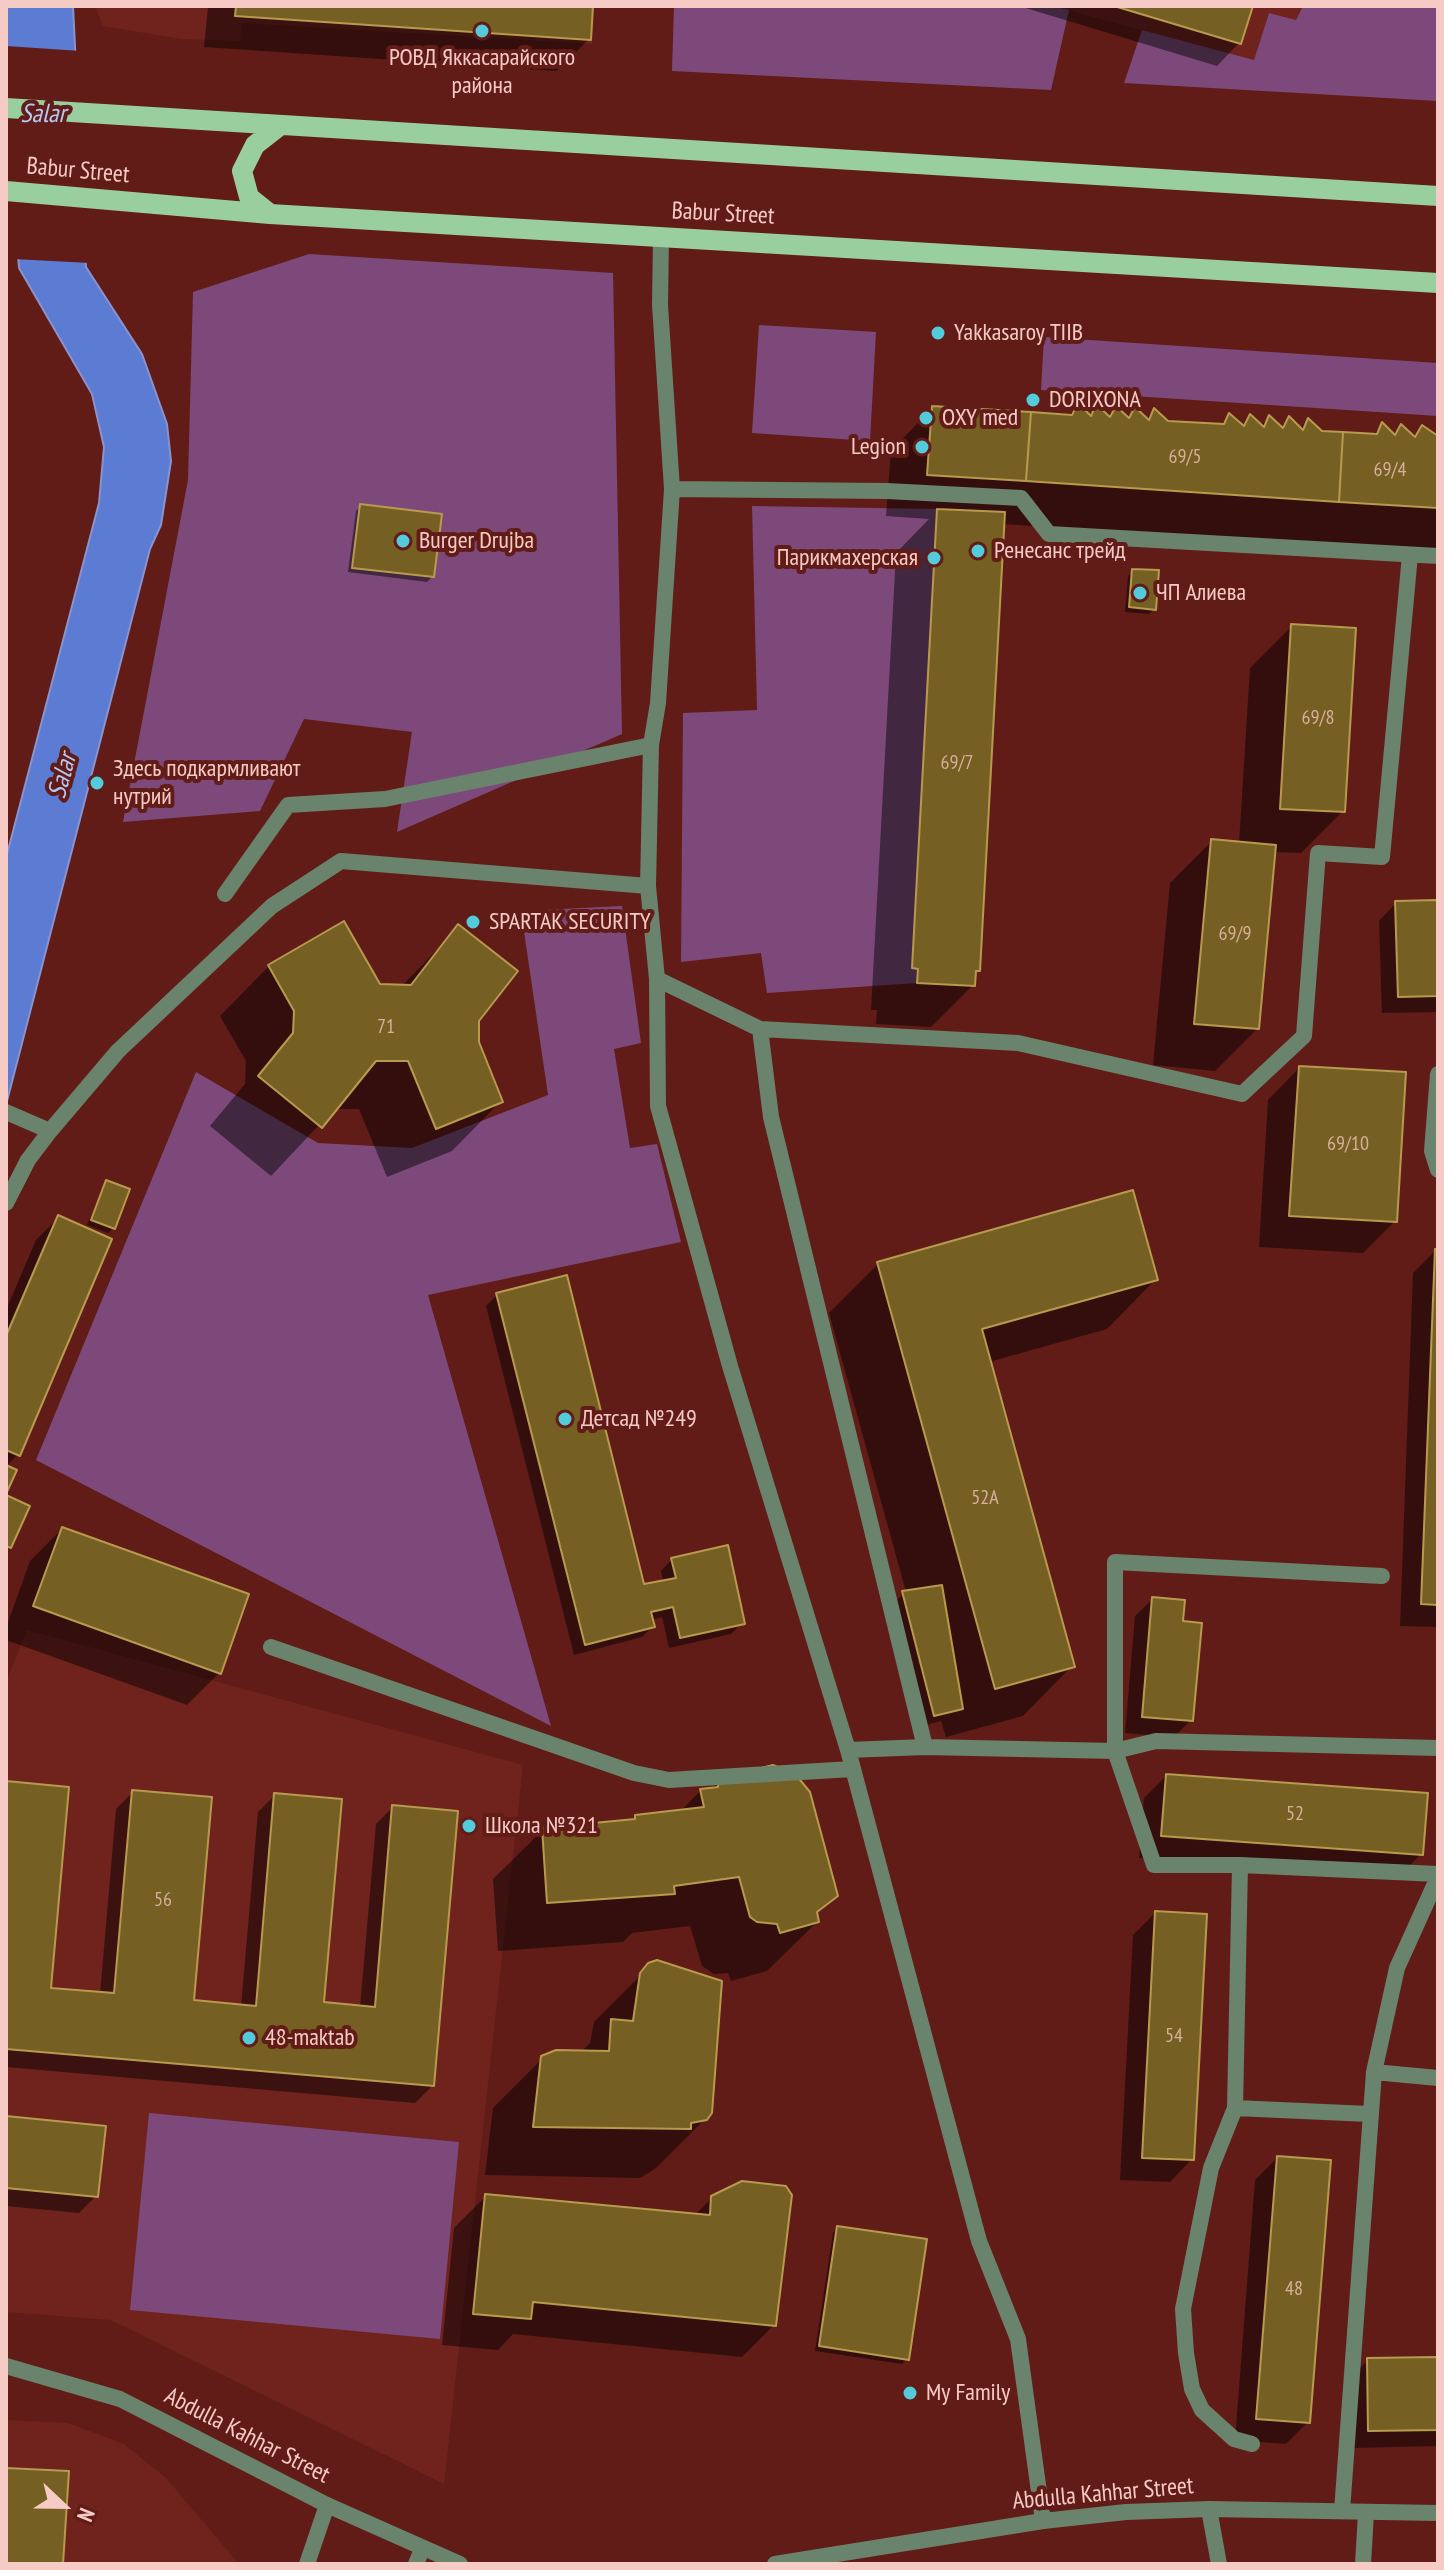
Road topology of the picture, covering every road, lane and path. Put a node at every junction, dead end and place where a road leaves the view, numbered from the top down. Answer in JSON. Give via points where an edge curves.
{"nodes":[{"id":1,"x":6,"y":108,"type":"edge"},
{"id":2,"x":278,"y":127,"type":"junction"},
{"id":3,"x":6,"y":191,"type":"edge"},
{"id":4,"x":1438,"y":196,"type":"edge"},
{"id":5,"x":270,"y":214,"type":"junction"},
{"id":6,"x":661,"y":237,"type":"junction"},
{"id":7,"x":1438,"y":283,"type":"edge"},
{"id":8,"x":672,"y":489,"type":"junction"},
{"id":9,"x":1410,"y":555,"type":"junction"},
{"id":10,"x":1438,"y":556,"type":"edge"},
{"id":11,"x":651,"y":745,"type":"junction"},
{"id":12,"x":648,"y":886,"type":"junction"},
{"id":13,"x":225,"y":894,"type":"dead end"},
{"id":14,"x":657,"y":979,"type":"junction"},
{"id":15,"x":760,"y":1029,"type":"junction"},
{"id":16,"x":1438,"y":1074,"type":"edge"},
{"id":17,"x":6,"y":1112,"type":"edge"},
{"id":18,"x":50,"y":1131,"type":"junction"},
{"id":19,"x":1438,"y":1170,"type":"edge"},
{"id":20,"x":6,"y":1203,"type":"edge"},
{"id":21,"x":1382,"y":1576,"type":"dead end"},
{"id":22,"x":271,"y":1647,"type":"dead end"},
{"id":23,"x":925,"y":1747,"type":"junction"},
{"id":24,"x":1438,"y":1748,"type":"edge"},
{"id":25,"x":848,"y":1750,"type":"junction"},
{"id":26,"x":1115,"y":1751,"type":"junction"},
{"id":27,"x":852,"y":1769,"type":"junction"},
{"id":28,"x":1240,"y":1865,"type":"junction"},
{"id":29,"x":1438,"y":1876,"type":"edge"},
{"id":30,"x":1374,"y":2072,"type":"junction"},
{"id":31,"x":1438,"y":2078,"type":"edge"},
{"id":32,"x":1235,"y":2108,"type":"junction"},
{"id":33,"x":1369,"y":2114,"type":"junction"},
{"id":34,"x":6,"y":2366,"type":"edge"},
{"id":35,"x":1252,"y":2444,"type":"dead end"},
{"id":36,"x":327,"y":2505,"type":"junction"},
{"id":37,"x":1209,"y":2509,"type":"junction"},
{"id":38,"x":1342,"y":2511,"type":"junction"},
{"id":39,"x":1366,"y":2513,"type":"junction"},
{"id":40,"x":1438,"y":2513,"type":"edge"},
{"id":41,"x":1043,"y":2521,"type":"junction"},
{"id":42,"x":419,"y":2556,"type":"edge"},
{"id":43,"x":307,"y":2564,"type":"edge"},
{"id":44,"x":460,"y":2564,"type":"edge"},
{"id":45,"x":775,"y":2564,"type":"edge"},
{"id":46,"x":1219,"y":2564,"type":"edge"},
{"id":47,"x":1363,"y":2564,"type":"edge"}],
"edges":[{"from":1,"to":2,"type":"main road"},
{"from":2,"to":4,"type":"main road"},
{"from":2,"to":5,"type":"main road","via":[[255,145],[242,171],[249,197]]},
{"from":3,"to":5,"type":"main road","name":"Babur Street"},
{"from":5,"to":6,"type":"main road","name":"Babur Street"},
{"from":6,"to":7,"type":"main road","name":"Babur Street"},
{"from":6,"to":8,"type":"street"},
{"from":8,"to":9,"type":"street","via":[[1021,498],[1049,534]]},
{"from":8,"to":11,"type":"street"},
{"from":9,"to":10,"type":"street"},
{"from":9,"to":15,"type":"street","via":[[1382,857],[1318,853],[1304,1036],[1242,1094],[1018,1043]]},
{"from":11,"to":12,"type":"street"},
{"from":11,"to":13,"type":"street","via":[[385,799],[288,805]]},
{"from":12,"to":14,"type":"street"},
{"from":12,"to":18,"type":"street","via":[[341,861],[272,906],[118,1051]]},
{"from":14,"to":15,"type":"street"},
{"from":14,"to":25,"type":"street","via":[[658,1106],[730,1366]]},
{"from":15,"to":23,"type":"street","via":[[771,1117]]},
{"from":16,"to":19,"type":"street","via":[[1432,1151]]},
{"from":17,"to":18,"type":"street"},
{"from":18,"to":20,"type":"street"},
{"from":21,"to":26,"type":"street","via":[[1115,1562]]},
{"from":22,"to":27,"type":"street","via":[[634,1773],[669,1780]]},
{"from":23,"to":25,"type":"street"},
{"from":23,"to":26,"type":"street"},
{"from":24,"to":26,"type":"street","via":[[1156,1741]]},
{"from":25,"to":27,"type":"street"},
{"from":26,"to":28,"type":"street","via":[[1154,1865]]},
{"from":27,"to":41,"type":"street","via":[[979,2241],[1018,2339]]},
{"from":28,"to":29,"type":"street"},
{"from":28,"to":32,"type":"street"},
{"from":29,"to":30,"type":"street","via":[[1397,1968]]},
{"from":30,"to":31,"type":"street"},
{"from":30,"to":33,"type":"street"},
{"from":32,"to":33,"type":"street"},
{"from":32,"to":35,"type":"street","via":[[1211,2168],[1183,2309],[1192,2389],[1202,2410],[1234,2439]]},
{"from":33,"to":38,"type":"street"},
{"from":34,"to":36,"type":"street","name":"Abdulla Kahhar Street","via":[[120,2399]]},
{"from":36,"to":42,"type":"street","name":"Abdulla Kahhar Street"},
{"from":36,"to":43,"type":"street"},
{"from":37,"to":38,"type":"street","name":"Abdulla Kahhar Street"},
{"from":37,"to":41,"type":"street","name":"Abdulla Kahhar Street"},
{"from":37,"to":46,"type":"street"},
{"from":38,"to":39,"type":"street","name":"Abdulla Kahhar Street"},
{"from":39,"to":40,"type":"street","name":"Abdulla Kahhar Street"},
{"from":39,"to":47,"type":"street"},
{"from":41,"to":45,"type":"street","name":"Abdulla Kahhar Street"},
{"from":42,"to":44,"type":"street","name":"Abdulla Kahhar Street"}]}
